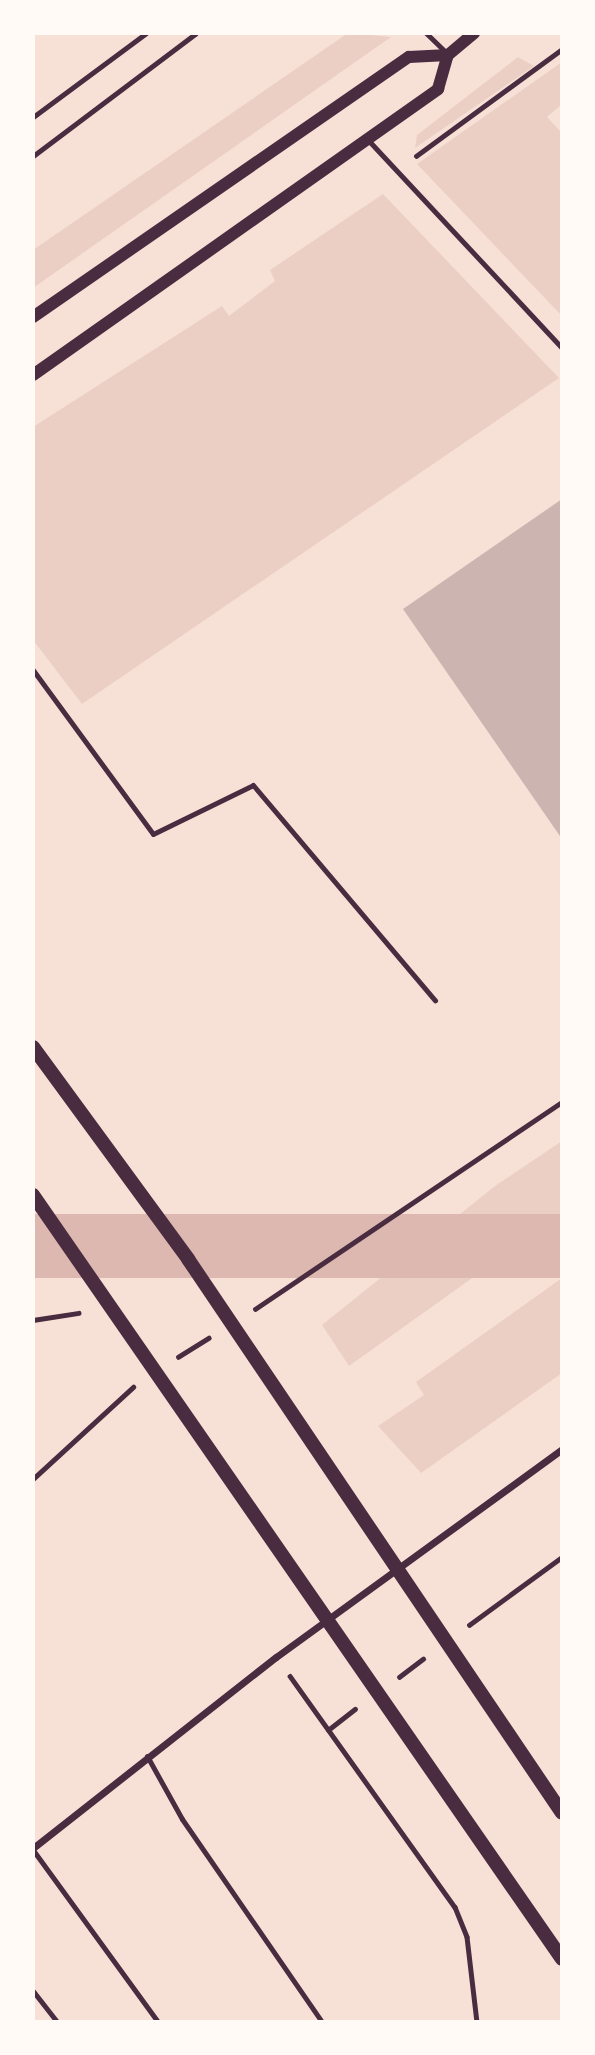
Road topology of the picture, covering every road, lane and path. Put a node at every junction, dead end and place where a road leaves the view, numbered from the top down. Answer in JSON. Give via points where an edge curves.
{"nodes":[{"id":1,"x":146,"y":33,"type":"edge"},
{"id":2,"x":196,"y":33,"type":"edge"},
{"id":3,"x":426,"y":33,"type":"edge"},
{"id":4,"x":474,"y":33,"type":"edge"},
{"id":5,"x":561,"y":51,"type":"edge"},
{"id":6,"x":448,"y":55,"type":"junction"},
{"id":7,"x":33,"y":117,"type":"edge"},
{"id":8,"x":369,"y":141,"type":"junction"},
{"id":9,"x":33,"y":156,"type":"edge"},
{"id":10,"x":394,"y":171,"type":"junction"},
{"id":11,"x":33,"y":317,"type":"edge"},
{"id":12,"x":562,"y":348,"type":"edge"},
{"id":13,"x":33,"y":375,"type":"edge"},
{"id":14,"x":33,"y":670,"type":"edge"},
{"id":15,"x":435,"y":1000,"type":"dead end"},
{"id":16,"x":33,"y":1047,"type":"edge"},
{"id":17,"x":562,"y":1102,"type":"edge"},
{"id":18,"x":33,"y":1195,"type":"edge"},
{"id":19,"x":249,"y":1313,"type":"dead end"},
{"id":20,"x":33,"y":1320,"type":"edge"},
{"id":21,"x":87,"y":1322,"type":"dead end"},
{"id":22,"x":216,"y":1334,"type":"dead end"},
{"id":23,"x":171,"y":1362,"type":"dead end"},
{"id":24,"x":129,"y":1373,"type":"dead end"},
{"id":25,"x":562,"y":1449,"type":"edge"},
{"id":26,"x":33,"y":1479,"type":"edge"},
{"id":27,"x":276,"y":1657,"type":"junction"},
{"id":28,"x":147,"y":1756,"type":"junction"},
{"id":29,"x":562,"y":1813,"type":"edge"},
{"id":30,"x":33,"y":1849,"type":"edge"},
{"id":31,"x":562,"y":1959,"type":"edge"},
{"id":32,"x":33,"y":1991,"type":"edge"},
{"id":33,"x":57,"y":2022,"type":"edge"},
{"id":34,"x":158,"y":2022,"type":"edge"},
{"id":35,"x":322,"y":2022,"type":"edge"},
{"id":36,"x":477,"y":2022,"type":"edge"}],
"edges":[{"from":1,"to":7,"type":"lane"},
{"from":2,"to":9,"type":"lane"},
{"from":3,"to":6,"type":"lane"},
{"from":4,"to":6,"type":"street"},
{"from":5,"to":10,"type":"path"},
{"from":6,"to":8,"type":"street","via":[[439,89]]},
{"from":6,"to":11,"type":"street","via":[[409,57]]},
{"from":8,"to":10,"type":"lane"},
{"from":8,"to":13,"type":"street"},
{"from":10,"to":12,"type":"lane"},
{"from":14,"to":15,"type":"lane","via":[[153,834],[253,785]]},
{"from":16,"to":29,"type":"main road","via":[[188,1259]]},
{"from":17,"to":19,"type":"path"},
{"from":18,"to":31,"type":"main road"},
{"from":20,"to":21,"type":"path","via":[[78,1312]]},
{"from":22,"to":23,"type":"path"},
{"from":24,"to":26,"type":"path","via":[[138,1383]]},
{"from":25,"to":27,"type":"street"},
{"from":27,"to":28,"type":"street"},
{"from":27,"to":36,"type":"path","via":[[455,1907],[467,1937]]},
{"from":28,"to":30,"type":"street"},
{"from":28,"to":35,"type":"lane","via":[[182,1819]]},
{"from":30,"to":34,"type":"lane"},
{"from":32,"to":33,"type":"lane"}]}
